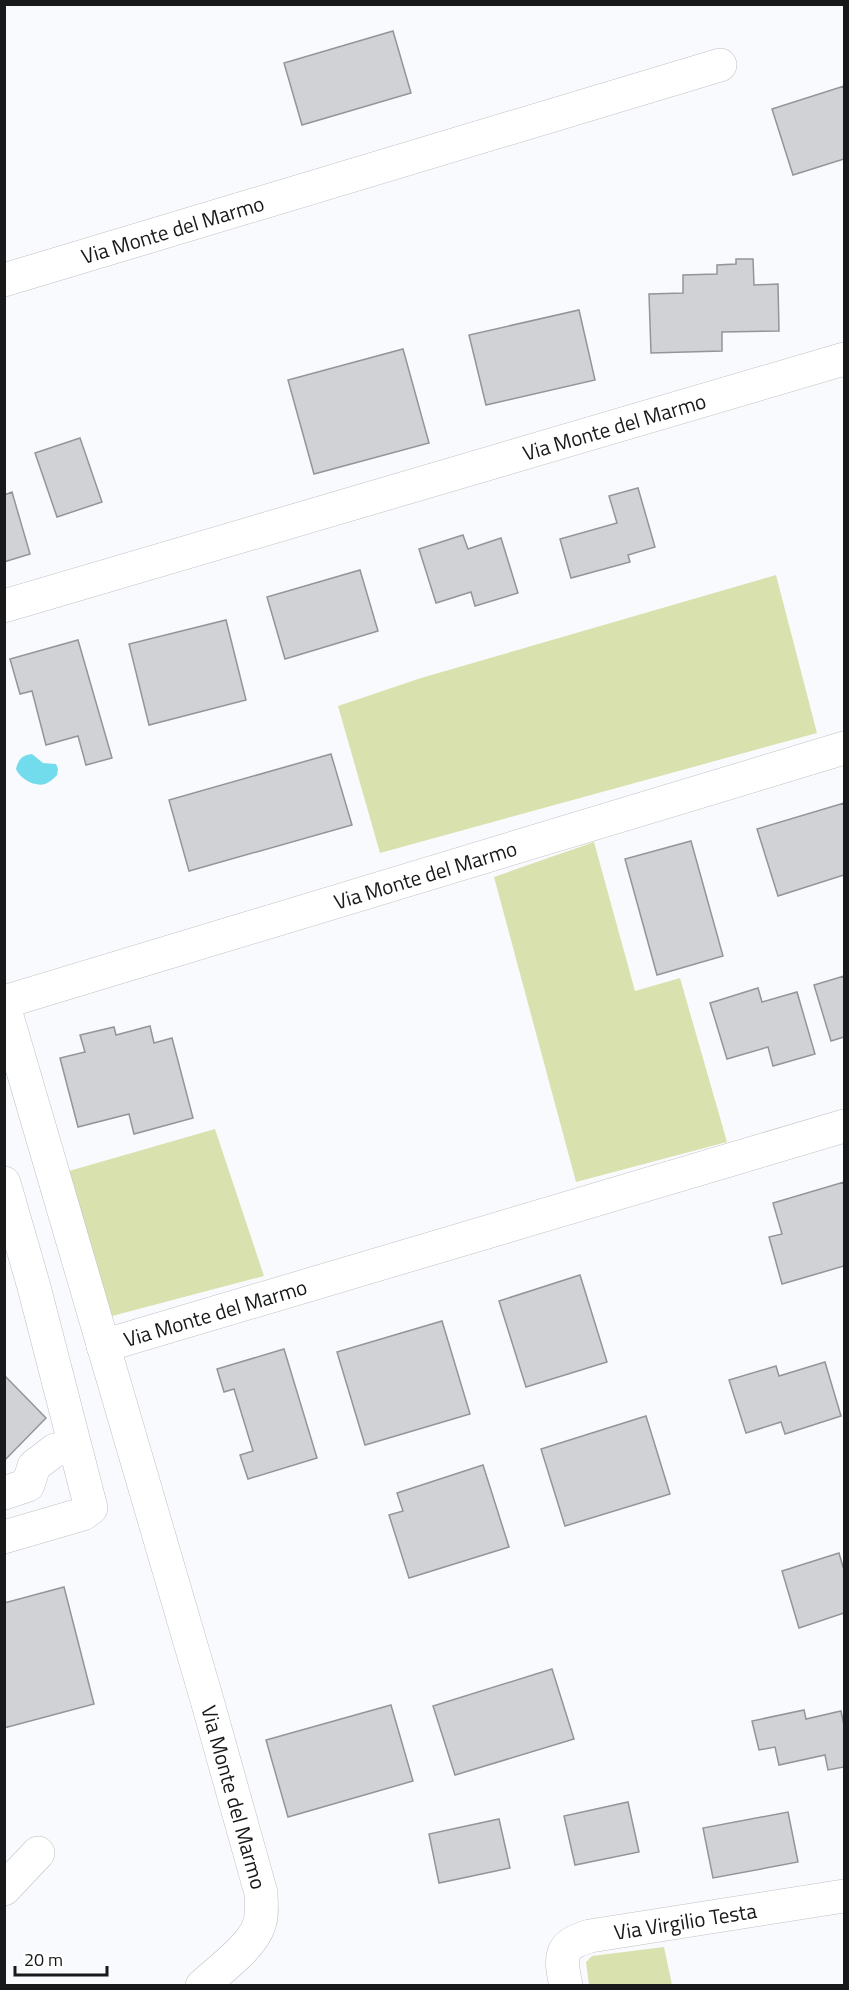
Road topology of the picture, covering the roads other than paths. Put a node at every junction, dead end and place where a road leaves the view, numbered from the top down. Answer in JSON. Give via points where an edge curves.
{"nodes":[{"id":1,"x":720,"y":65,"type":"dead end"},
{"id":2,"x":4,"y":280,"type":"edge"},
{"id":3,"x":844,"y":359,"type":"edge"},
{"id":4,"x":4,"y":606,"type":"edge"},
{"id":5,"x":844,"y":748,"type":"edge"},
{"id":6,"x":4,"y":1002,"type":"edge"},
{"id":7,"x":4,"y":1006,"type":"edge"},
{"id":8,"x":844,"y":1126,"type":"edge"},
{"id":9,"x":4,"y":1183,"type":"edge"},
{"id":10,"x":103,"y":1346,"type":"junction"},
{"id":11,"x":74,"y":1447,"type":"junction"},
{"id":12,"x":4,"y":1493,"type":"edge"},
{"id":13,"x":4,"y":1538,"type":"edge"},
{"id":14,"x":38,"y":1853,"type":"dead end"},
{"id":15,"x":4,"y":1889,"type":"edge"},
{"id":16,"x":844,"y":1896,"type":"edge"},
{"id":17,"x":202,"y":1986,"type":"edge"},
{"id":18,"x":566,"y":1986,"type":"edge"}],
"edges":[{"from":1,"to":2,"type":"street","name":"Via Monte del Marmo"},
{"from":3,"to":4,"type":"street","name":"Via Monte del Marmo"},
{"from":5,"to":6,"type":"street","name":"Via Monte del Marmo"},
{"from":7,"to":10,"type":"street","name":"Via Monte del Marmo"},
{"from":8,"to":10,"type":"street","name":"Via Monte del Marmo"},
{"from":9,"to":11,"type":"street"},
{"from":10,"to":17,"type":"street","name":"Via Monte del Marmo","via":[[261,1893],[262,1915],[253,1937]]},
{"from":11,"to":12,"type":"street","via":[[55,1450],[34,1466],[28,1485]]},
{"from":11,"to":13,"type":"street","via":[[92,1508]]},
{"from":14,"to":15,"type":"street"},
{"from":16,"to":18,"type":"street","name":"Via Virgilio Testa","via":[[590,1936],[564,1950]]}]}
